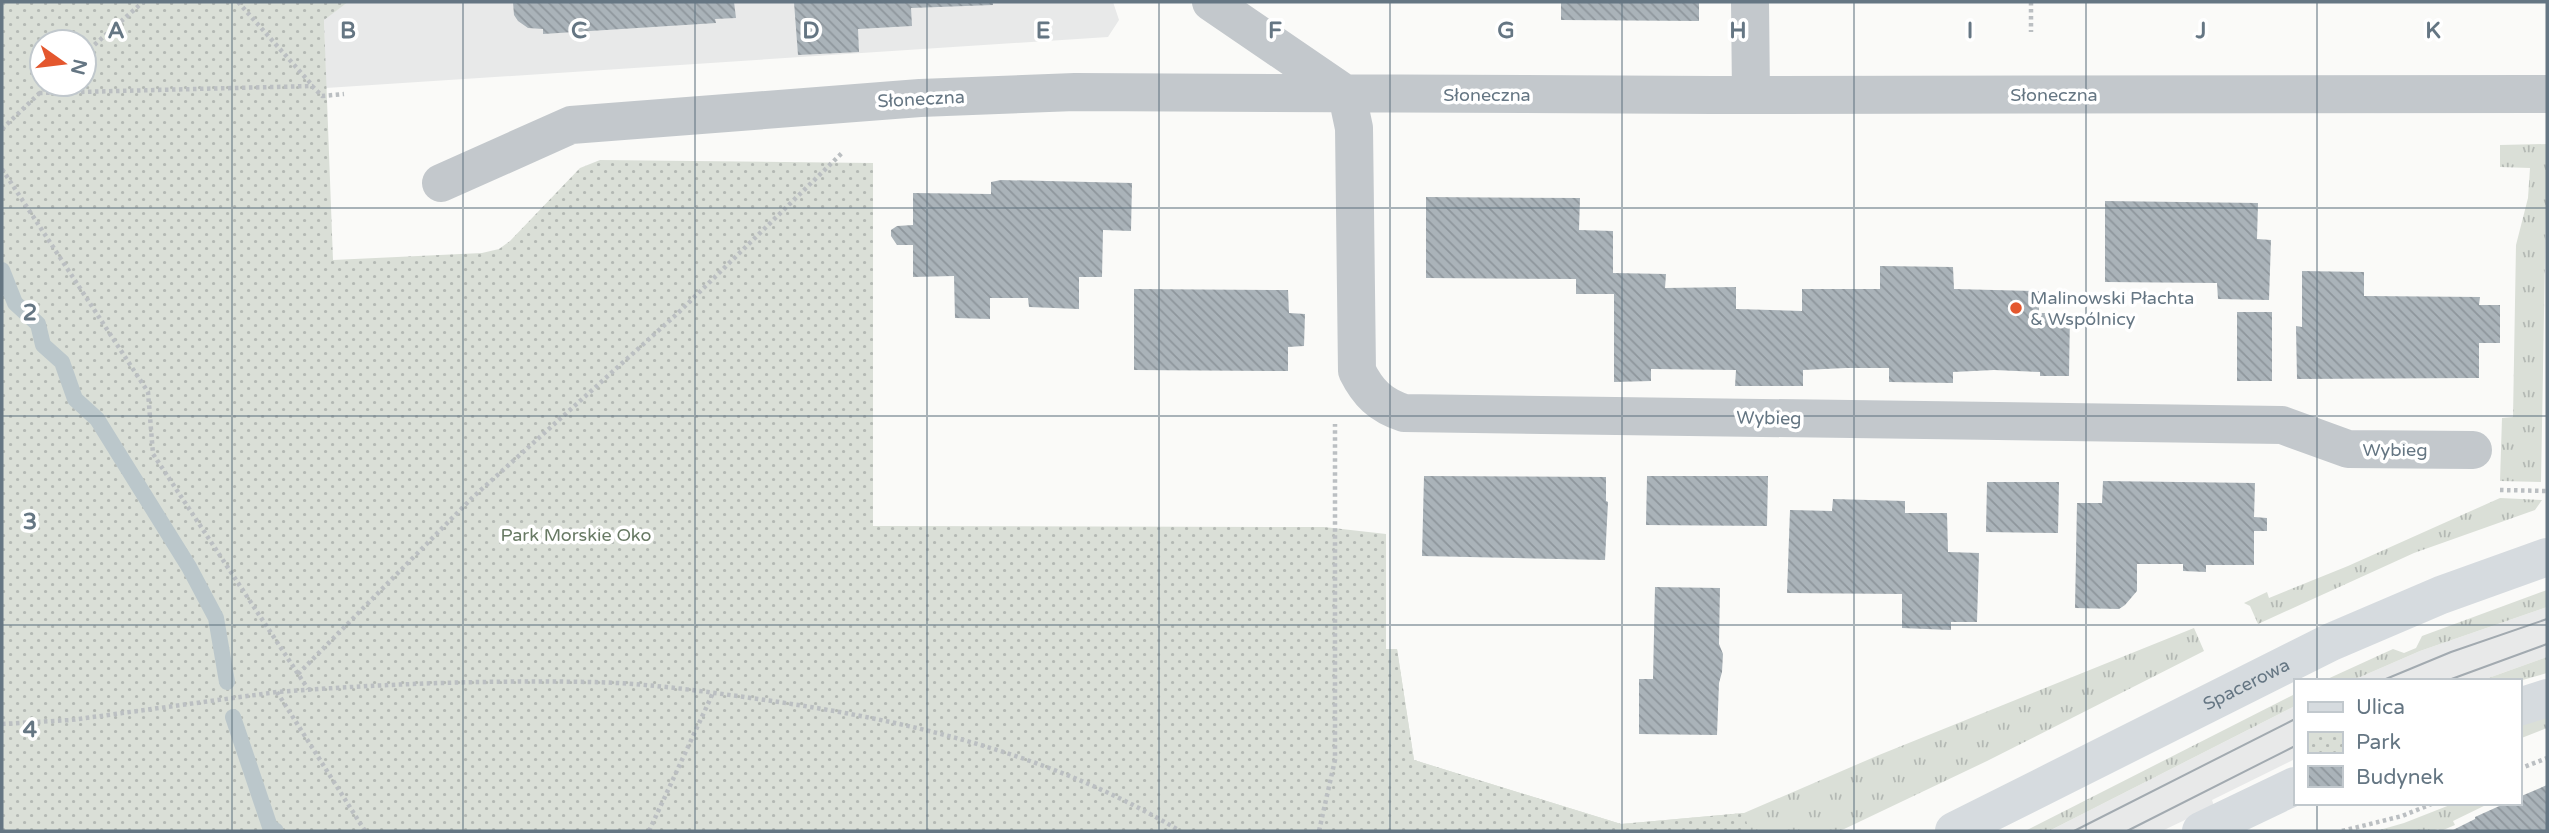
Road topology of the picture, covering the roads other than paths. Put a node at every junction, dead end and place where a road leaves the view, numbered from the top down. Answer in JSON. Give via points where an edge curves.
{"nodes":[{"id":1,"x":1211,"y":2,"type":"edge"},
{"id":2,"x":1750,"y":2,"type":"edge"},
{"id":3,"x":2547,"y":94,"type":"edge"},
{"id":4,"x":1347,"y":95,"type":"junction"},
{"id":5,"x":1751,"y":95,"type":"junction"},
{"id":6,"x":441,"y":183,"type":"dead end"},
{"id":7,"x":2473,"y":450,"type":"dead end"},
{"id":8,"x":2547,"y":557,"type":"edge"},
{"id":9,"x":2547,"y":698,"type":"edge"},
{"id":10,"x":2521,"y":706,"type":"edge"},
{"id":11,"x":2294,"y":786,"type":"edge"},
{"id":12,"x":1954,"y":831,"type":"edge"},
{"id":13,"x":2201,"y":831,"type":"edge"}],
"edges":[{"from":1,"to":4,"type":"street"},
{"from":2,"to":5,"type":"street"},
{"from":3,"to":5,"type":"street","name":"Słoneczna"},
{"from":4,"to":5,"type":"street","name":"Słoneczna"},
{"from":4,"to":6,"type":"street","name":"Słoneczna","via":[[1075,92],[920,98],[572,125]]},
{"from":4,"to":7,"type":"street","name":"Wybieg","via":[[1354,128],[1357,370],[1374,398],[1387,408],[1404,413],[2283,425],[2348,449]]},
{"from":8,"to":12,"type":"main road","name":"Spacerowa","via":[[2331,642]]},
{"from":9,"to":10,"type":"main road"},
{"from":11,"to":13,"type":"main road"}]}
